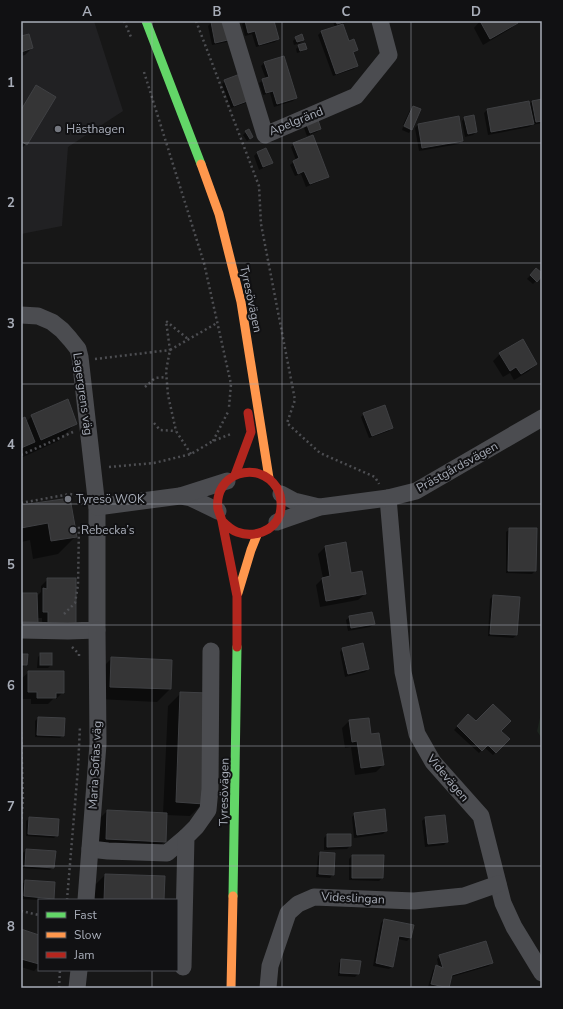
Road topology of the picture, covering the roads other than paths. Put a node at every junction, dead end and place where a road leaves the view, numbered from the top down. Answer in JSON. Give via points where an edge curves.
{"nodes":[{"id":1,"x":146,"y":21,"type":"edge"},
{"id":2,"x":230,"y":21,"type":"edge"},
{"id":3,"x":380,"y":21,"type":"edge"},
{"id":4,"x":188,"y":130,"type":"junction"},
{"id":5,"x":207,"y":206,"type":"dead end"},
{"id":6,"x":21,"y":315,"type":"edge"},
{"id":7,"x":246,"y":402,"type":"dead end"},
{"id":8,"x":542,"y":418,"type":"edge"},
{"id":9,"x":231,"y":478,"type":"junction"},
{"id":10,"x":269,"y":478,"type":"junction"},
{"id":11,"x":281,"y":494,"type":"junction"},
{"id":12,"x":180,"y":496,"type":"junction"},
{"id":13,"x":388,"y":498,"type":"junction"},
{"id":14,"x":97,"y":507,"type":"junction"},
{"id":15,"x":320,"y":507,"type":"junction"},
{"id":16,"x":220,"y":516,"type":"junction"},
{"id":17,"x":277,"y":522,"type":"junction"},
{"id":18,"x":258,"y":535,"type":"junction"},
{"id":19,"x":237,"y":596,"type":"junction"},
{"id":20,"x":21,"y":630,"type":"edge"},
{"id":21,"x":97,"y":630,"type":"junction"},
{"id":22,"x":210,"y":651,"type":"dead end"},
{"id":23,"x":186,"y":837,"type":"junction"},
{"id":24,"x":90,"y":849,"type":"junction"},
{"id":25,"x":498,"y":884,"type":"junction"},
{"id":26,"x":86,"y":899,"type":"edge"},
{"id":27,"x":183,"y":967,"type":"dead end"},
{"id":28,"x":79,"y":971,"type":"edge"},
{"id":29,"x":542,"y":973,"type":"edge"},
{"id":30,"x":77,"y":988,"type":"edge"},
{"id":31,"x":231,"y":988,"type":"edge"},
{"id":32,"x":268,"y":988,"type":"edge"}],
"edges":[{"from":1,"to":4,"type":"main road","name":"Tyresövägen"},
{"from":2,"to":3,"type":"street","name":"Apelgränd","via":[[265,135],[356,96],[388,55]]},
{"from":4,"to":5,"type":"main road","name":"Tyresövägen"},
{"from":4,"to":10,"type":"main road","name":"Tyresövägen","via":[[219,214],[241,302]]},
{"from":6,"to":14,"type":"street","name":"Lagergrens väg","via":[[38,316],[52,322],[78,349]]},
{"from":7,"to":9,"type":"main road","name":"Tyresövägen","via":[[251,432],[242,459]]},
{"from":8,"to":13,"type":"street","name":"Prästgårdsvägen","via":[[416,491]]},
{"from":9,"to":10,"type":"main road","via":[[246,472],[256,472]]},
{"from":9,"to":12,"type":"street"},
{"from":9,"to":16,"type":"main road","name":"Tyresövägen","via":[[220,492]]},
{"from":10,"to":11,"type":"main road","name":"Tyresövägen"},
{"from":11,"to":15,"type":"street","name":"Prästgårdsvägen","via":[[294,501]]},
{"from":11,"to":17,"type":"main road","via":[[282,504]]},
{"from":12,"to":14,"type":"street"},
{"from":12,"to":16,"type":"street","via":[[191,498]]},
{"from":13,"to":15,"type":"street","name":"Prästgårdsvägen"},
{"from":13,"to":25,"type":"street","name":"Videvägen","via":[[404,672],[417,734],[432,762],[481,816]]},
{"from":14,"to":21,"type":"street","name":"Lagergrens väg"},
{"from":15,"to":17,"type":"street","name":"Prästgårdsvägen"},
{"from":16,"to":18,"type":"main road","via":[[229,528],[238,534]]},
{"from":16,"to":19,"type":"main road","name":"Tyresövägen"},
{"from":17,"to":18,"type":"main road","via":[[268,531]]},
{"from":18,"to":19,"type":"main road","name":"Tyresövägen"},
{"from":19,"to":31,"type":"main road","name":"Tyresövägen"},
{"from":20,"to":21,"type":"street"},
{"from":21,"to":24,"type":"street","name":"Maria Sofias väg","via":[[98,744]]},
{"from":22,"to":23,"type":"street","via":[[208,810]]},
{"from":23,"to":24,"type":"street","via":[[167,852]]},
{"from":23,"to":27,"type":"street"},
{"from":24,"to":26,"type":"street","name":"Maria Sofias väg"},
{"from":25,"to":29,"type":"street","name":"Videvägen","via":[[514,927]]},
{"from":25,"to":32,"type":"street","name":"Videslingan","via":[[464,896],[414,901],[314,897],[298,904],[288,913],[270,966]]},
{"from":28,"to":30,"type":"street"}]}
